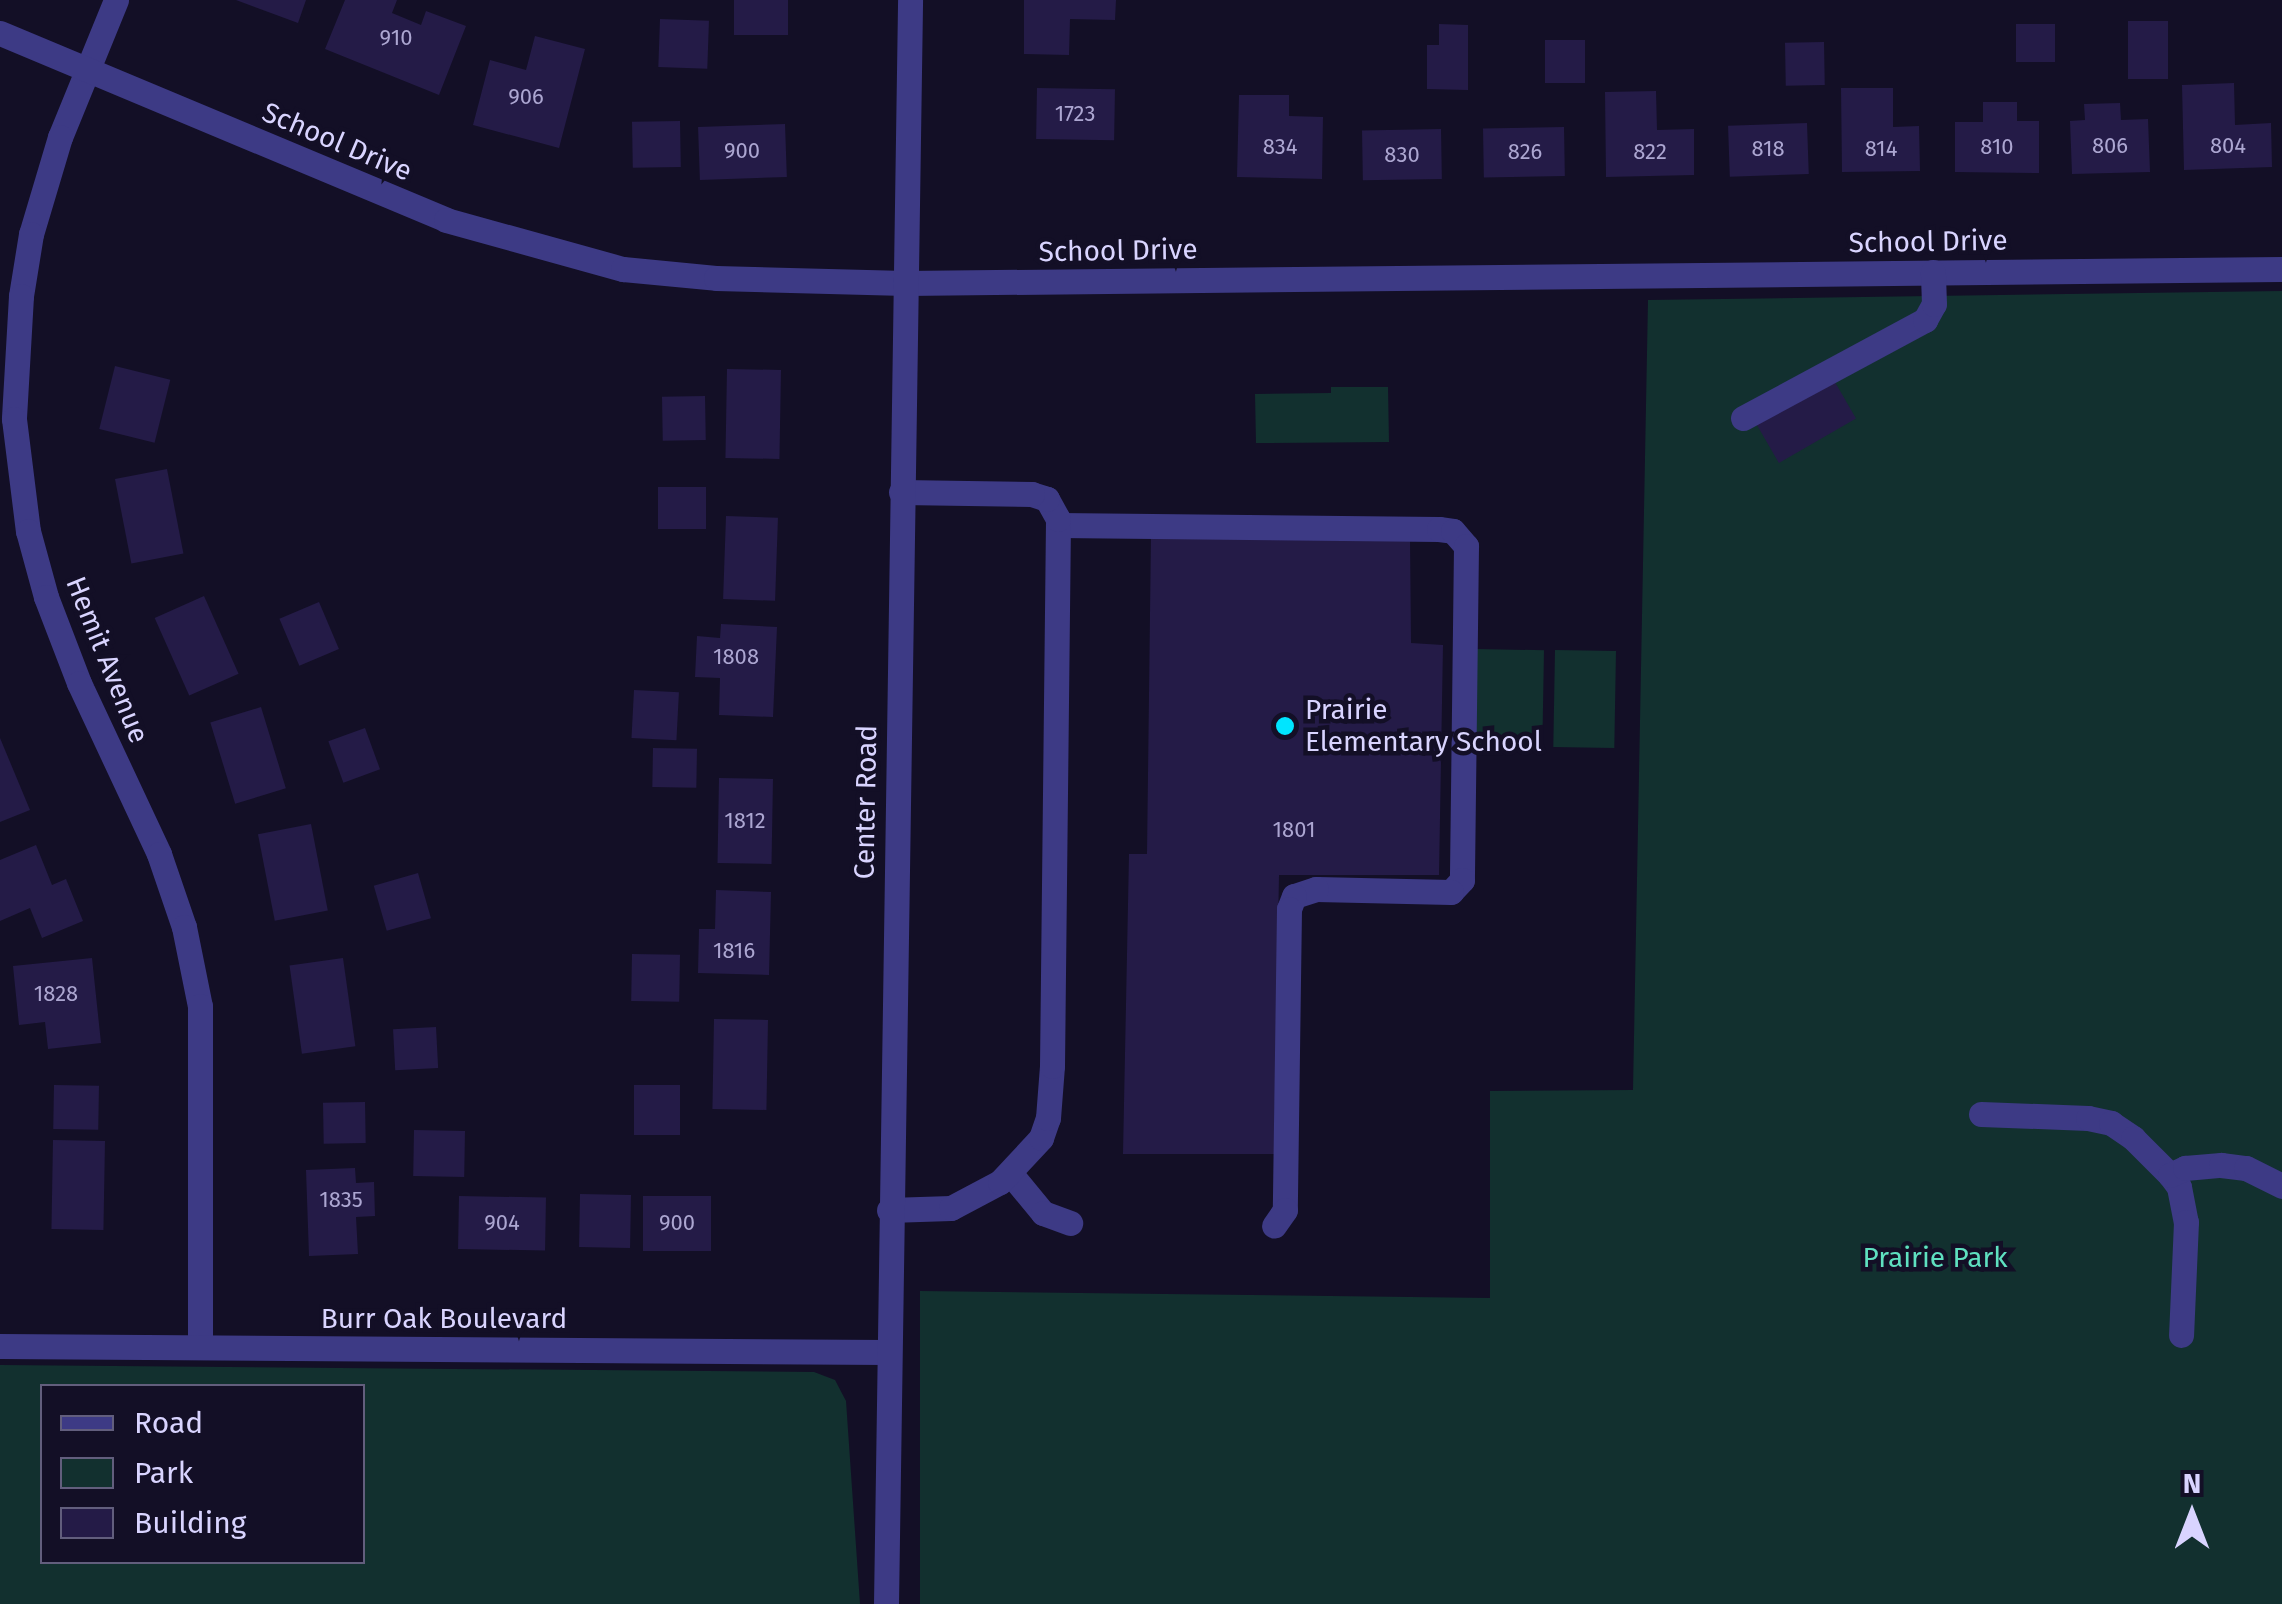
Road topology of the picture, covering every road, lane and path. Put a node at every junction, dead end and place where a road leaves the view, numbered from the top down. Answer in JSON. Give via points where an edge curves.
{"nodes":[{"id":1,"x":116,"y":0,"type":"edge"},
{"id":2,"x":910,"y":0,"type":"edge"},
{"id":3,"x":0,"y":33,"type":"edge"},
{"id":4,"x":90,"y":72,"type":"junction"},
{"id":5,"x":2282,"y":269,"type":"edge"},
{"id":6,"x":1933,"y":272,"type":"junction"},
{"id":7,"x":905,"y":283,"type":"junction"},
{"id":8,"x":1743,"y":418,"type":"dead end"},
{"id":9,"x":902,"y":492,"type":"junction"},
{"id":10,"x":1058,"y":525,"type":"junction"},
{"id":11,"x":1981,"y":1114,"type":"dead end"},
{"id":12,"x":1010,"y":1173,"type":"junction"},
{"id":13,"x":2170,"y":1175,"type":"junction"},
{"id":14,"x":2282,"y":1186,"type":"edge"},
{"id":15,"x":889,"y":1210,"type":"junction"},
{"id":16,"x":1070,"y":1223,"type":"dead end"},
{"id":17,"x":1274,"y":1226,"type":"dead end"},
{"id":18,"x":2181,"y":1335,"type":"dead end"},
{"id":19,"x":0,"y":1346,"type":"edge"},
{"id":20,"x":200,"y":1347,"type":"junction"},
{"id":21,"x":887,"y":1352,"type":"junction"},
{"id":22,"x":886,"y":1604,"type":"edge"}],
"edges":[{"from":1,"to":4,"type":"street","name":"Hemit Avenue"},
{"from":2,"to":7,"type":"street","name":"Center Road"},
{"from":3,"to":4,"type":"street","name":"School Drive"},
{"from":4,"to":7,"type":"street","name":"School Drive","via":[[446,220],[546,250],[623,268],[716,278]]},
{"from":4,"to":20,"type":"street","name":"Hemit Avenue","via":[[60,137],[31,234],[20,296],[14,419],[28,531],[46,597],[159,854],[200,1006]]},
{"from":5,"to":6,"type":"street","name":"School Drive"},
{"from":6,"to":7,"type":"street","name":"School Drive"},
{"from":6,"to":8,"type":"street","via":[[1934,304],[1924,320]]},
{"from":7,"to":9,"type":"street","name":"Center Road"},
{"from":9,"to":10,"type":"street","via":[[1032,494],[1046,498]]},
{"from":9,"to":15,"type":"street","name":"Center Road"},
{"from":10,"to":12,"type":"street","via":[[1051,1094],[1041,1138]]},
{"from":10,"to":17,"type":"street","via":[[1440,528],[1466,546],[1462,880],[1451,892],[1316,889],[1294,896],[1285,1210]]},
{"from":11,"to":13,"type":"street","via":[[2111,1123]]},
{"from":12,"to":15,"type":"street","via":[[974,1200],[950,1208]]},
{"from":12,"to":16,"type":"street","via":[[1043,1213]]},
{"from":13,"to":14,"type":"street","via":[[2221,1165],[2246,1168]]},
{"from":13,"to":18,"type":"street","via":[[2186,1222]]},
{"from":15,"to":21,"type":"street","name":"Center Road"},
{"from":19,"to":20,"type":"street","name":"Burr Oak Boulevard"},
{"from":20,"to":21,"type":"street","name":"Burr Oak Boulevard"},
{"from":21,"to":22,"type":"street","name":"Center Road"}]}
